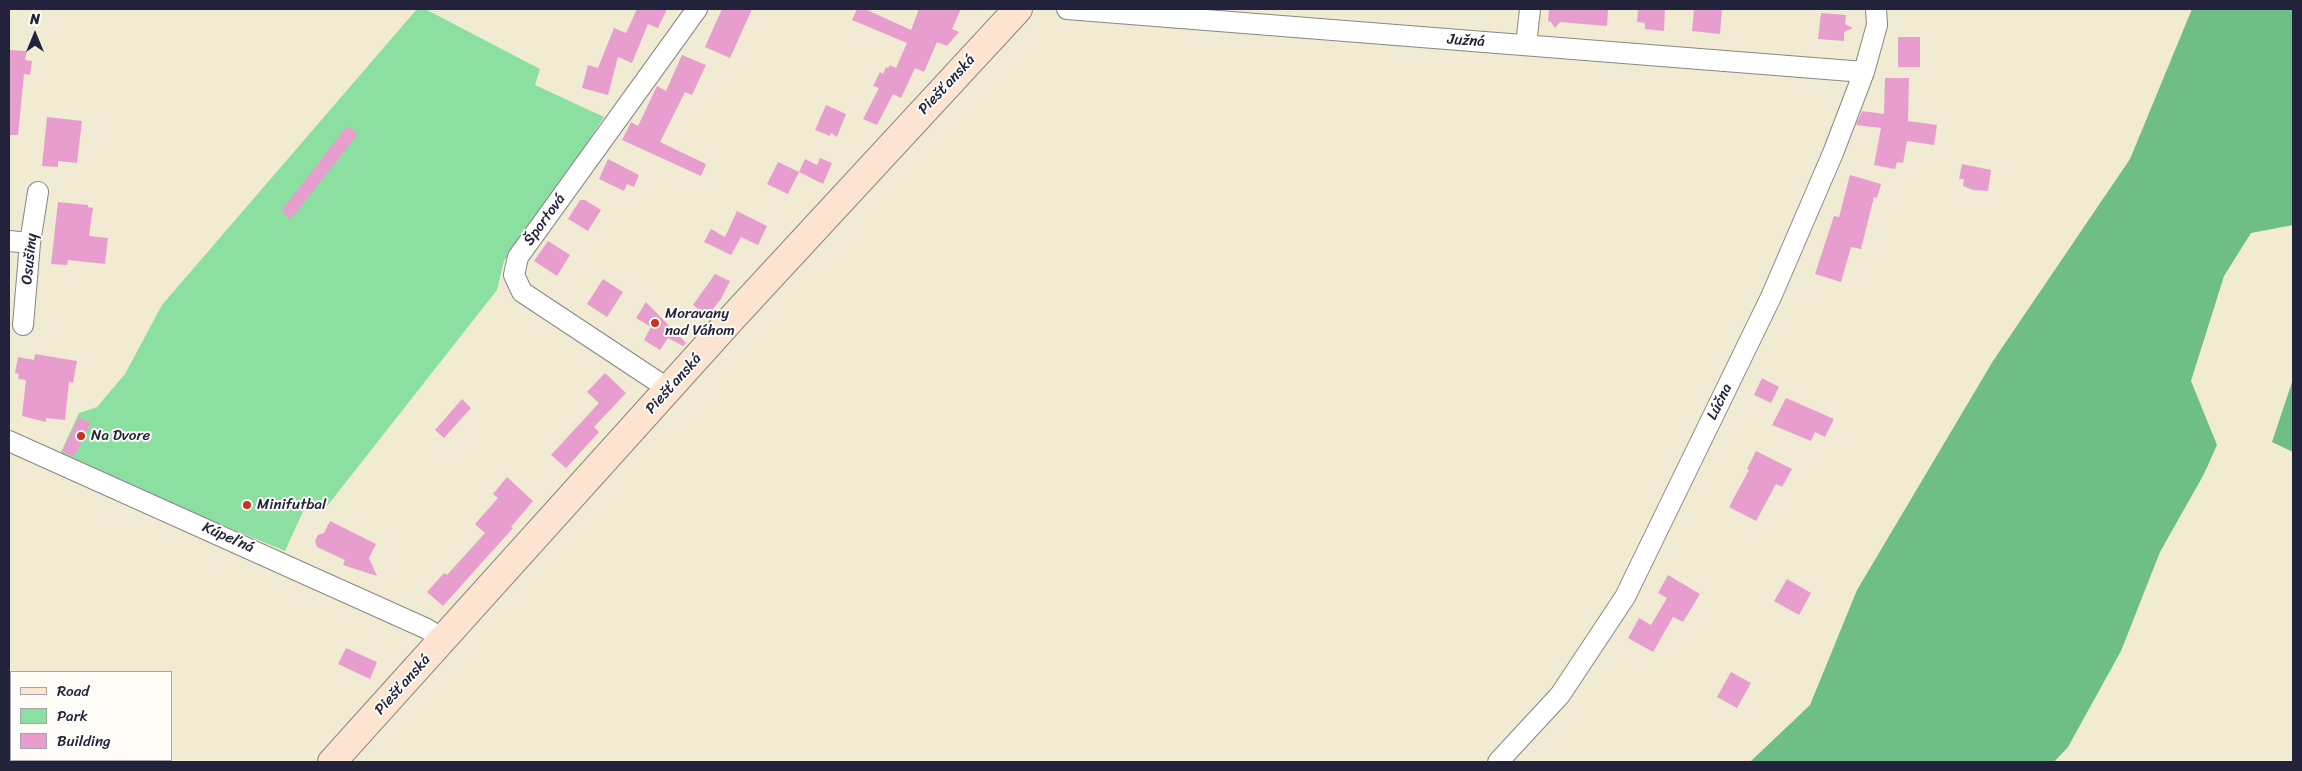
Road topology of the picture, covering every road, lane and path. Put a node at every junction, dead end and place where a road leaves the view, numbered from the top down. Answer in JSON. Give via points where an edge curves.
{"nodes":[{"id":1,"x":697,"y":9,"type":"edge"},
{"id":2,"x":1018,"y":9,"type":"edge"},
{"id":3,"x":1067,"y":9,"type":"edge"},
{"id":4,"x":1530,"y":9,"type":"edge"},
{"id":5,"x":1876,"y":9,"type":"edge"},
{"id":6,"x":1163,"y":13,"type":"edge"},
{"id":7,"x":1526,"y":45,"type":"junction"},
{"id":8,"x":1864,"y":72,"type":"junction"},
{"id":9,"x":38,"y":192,"type":"dead end"},
{"id":10,"x":9,"y":241,"type":"edge"},
{"id":11,"x":30,"y":243,"type":"junction"},
{"id":12,"x":23,"y":325,"type":"dead end"},
{"id":13,"x":670,"y":390,"type":"junction"},
{"id":14,"x":9,"y":441,"type":"edge"},
{"id":15,"x":444,"y":640,"type":"junction"},
{"id":16,"x":332,"y":762,"type":"edge"},
{"id":17,"x":1498,"y":762,"type":"edge"}],
"edges":[{"from":1,"to":13,"type":"street","name":"Športová","via":[[518,257],[514,275],[522,292]]},
{"from":2,"to":13,"type":"main road","name":"Piešťanská"},
{"from":3,"to":6,"type":"street","name":"Južná"},
{"from":4,"to":7,"type":"street"},
{"from":5,"to":8,"type":"street","name":"Lúčna","via":[[1877,25]]},
{"from":6,"to":7,"type":"street","name":"Južná"},
{"from":7,"to":8,"type":"street","name":"Južná"},
{"from":8,"to":17,"type":"street","name":"Lúčna","via":[[1772,298],[1625,597],[1560,695]]},
{"from":9,"to":11,"type":"street","name":"Osušiny"},
{"from":10,"to":11,"type":"street"},
{"from":11,"to":12,"type":"street","name":"Osušiny"},
{"from":13,"to":15,"type":"main road","name":"Piešťanská"},
{"from":14,"to":15,"type":"street","name":"Kúpeľná","via":[[433,632]]},
{"from":15,"to":16,"type":"main road","name":"Piešťanská"}]}
